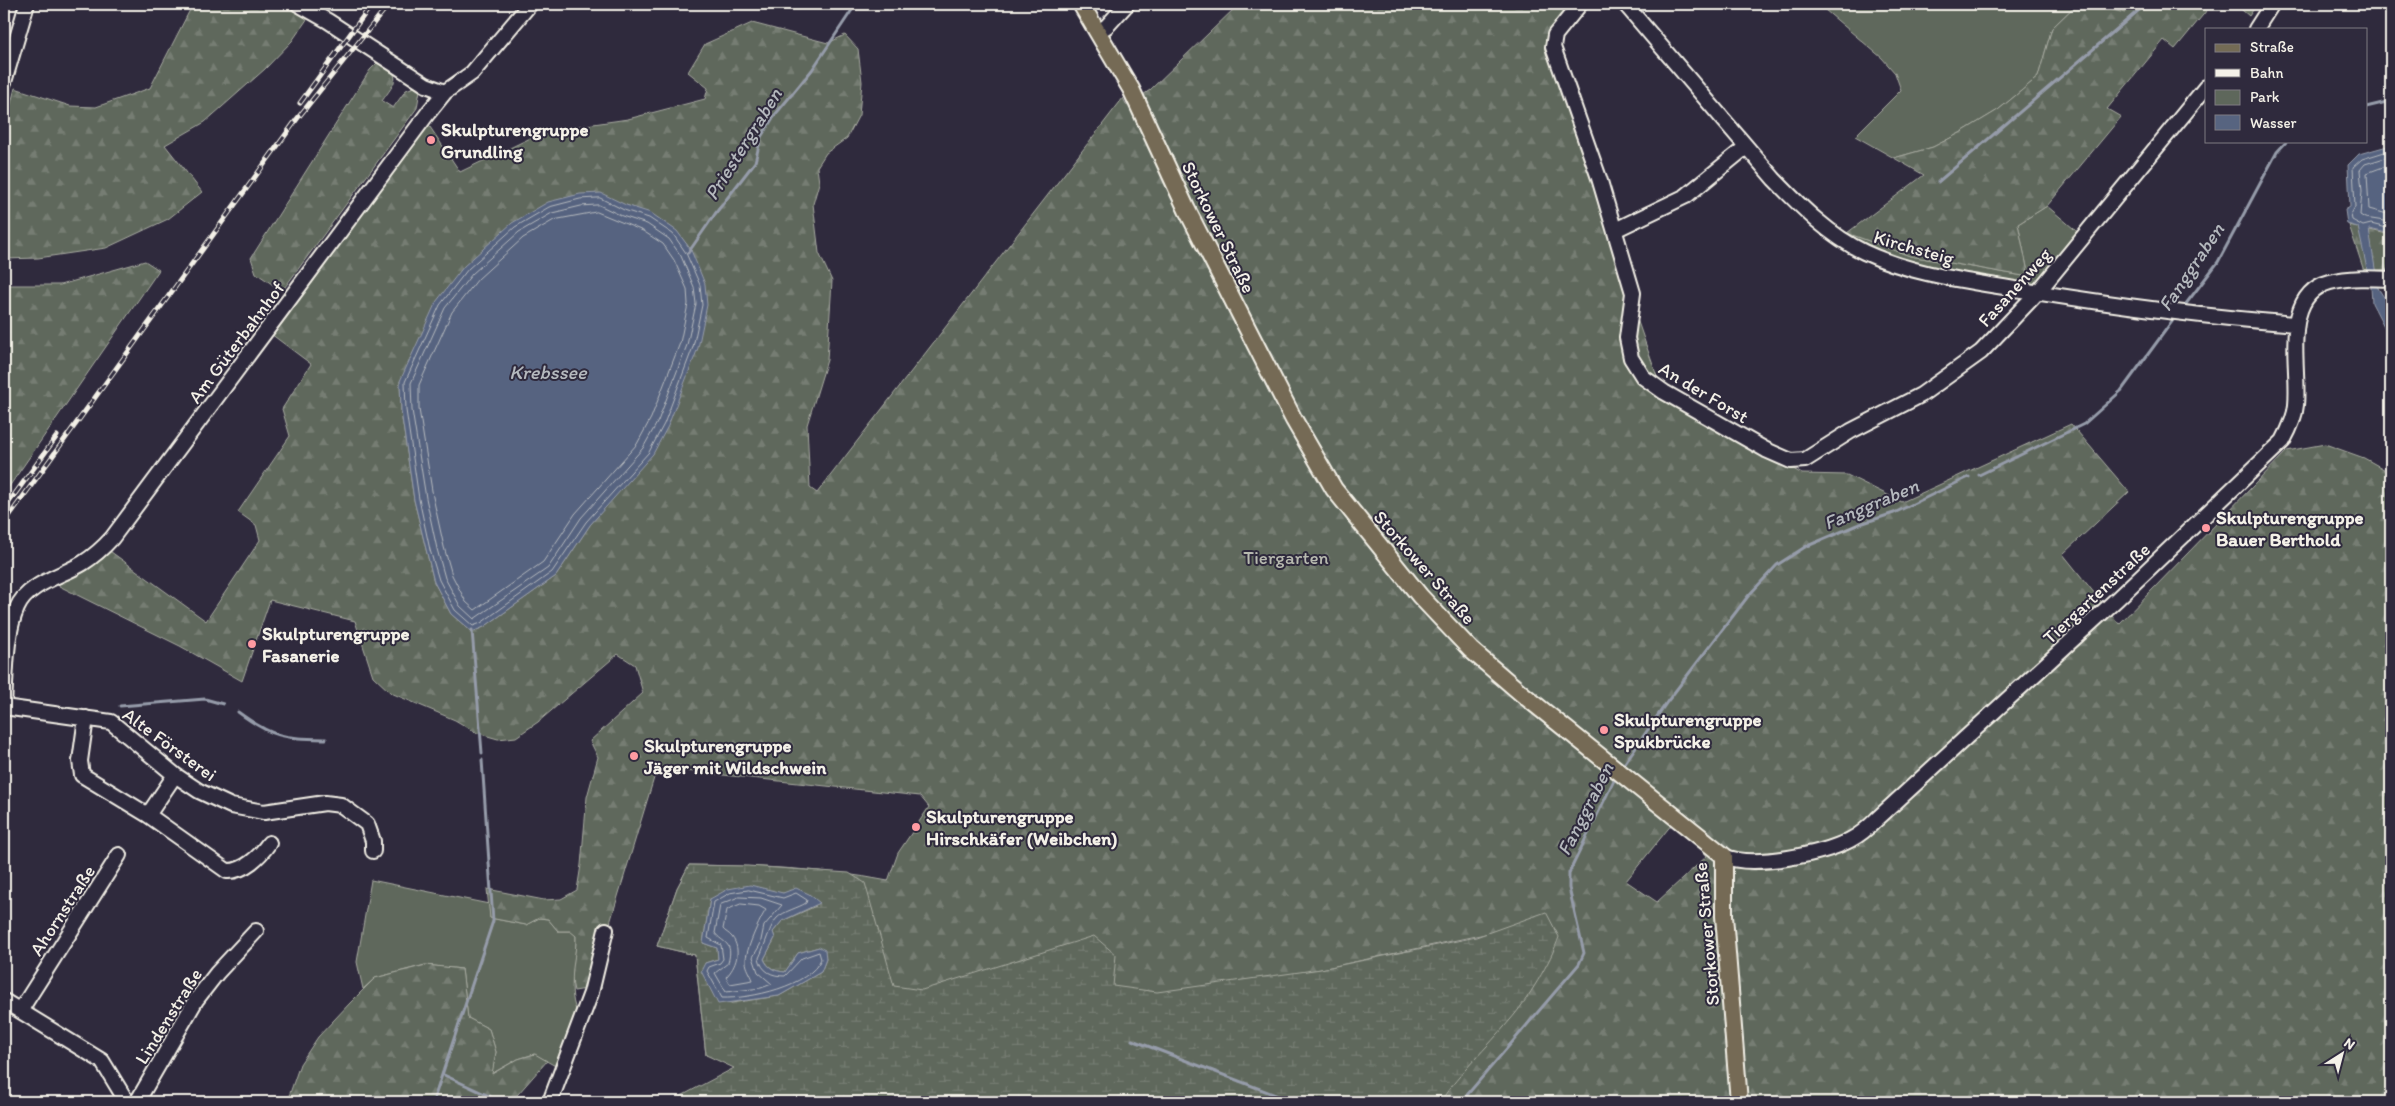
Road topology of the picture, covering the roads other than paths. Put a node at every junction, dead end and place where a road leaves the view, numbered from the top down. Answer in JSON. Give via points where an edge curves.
{"nodes":[{"id":1,"x":27,"y":4,"type":"edge"},
{"id":2,"x":298,"y":4,"type":"edge"},
{"id":3,"x":530,"y":4,"type":"edge"},
{"id":4,"x":1081,"y":4,"type":"edge"},
{"id":5,"x":1127,"y":4,"type":"edge"},
{"id":6,"x":1580,"y":4,"type":"edge"},
{"id":7,"x":1625,"y":4,"type":"edge"},
{"id":8,"x":2272,"y":4,"type":"edge"},
{"id":9,"x":2257,"y":28,"type":"edge"},
{"id":10,"x":1098,"y":32,"type":"junction"},
{"id":11,"x":4,"y":82,"type":"edge"},
{"id":12,"x":2205,"y":88,"type":"edge"},
{"id":13,"x":446,"y":92,"type":"junction"},
{"id":14,"x":1746,"y":147,"type":"junction"},
{"id":15,"x":1614,"y":230,"type":"junction"},
{"id":16,"x":2382,"y":279,"type":"edge"},
{"id":17,"x":2038,"y":292,"type":"junction"},
{"id":18,"x":2296,"y":324,"type":"junction"},
{"id":19,"x":1805,"y":460,"type":"joint"},
{"id":20,"x":4,"y":706,"type":"edge"},
{"id":21,"x":86,"y":718,"type":"junction"},
{"id":22,"x":175,"y":775,"type":"junction"},
{"id":23,"x":148,"y":815,"type":"junction"},
{"id":24,"x":269,"y":843,"type":"dead end"},
{"id":25,"x":372,"y":851,"type":"dead end"},
{"id":26,"x":120,"y":856,"type":"dead end"},
{"id":27,"x":1724,"y":856,"type":"junction"},
{"id":28,"x":606,"y":930,"type":"dead end"},
{"id":29,"x":256,"y":931,"type":"dead end"},
{"id":30,"x":4,"y":1001,"type":"edge"},
{"id":31,"x":20,"y":1011,"type":"junction"},
{"id":32,"x":127,"y":1102,"type":"edge"},
{"id":33,"x":137,"y":1102,"type":"edge"},
{"id":34,"x":550,"y":1102,"type":"edge"},
{"id":35,"x":1739,"y":1102,"type":"edge"}],
"edges":[{"from":1,"to":11,"type":"street"},
{"from":2,"to":13,"type":"street","via":[[426,85]]},
{"from":3,"to":13,"type":"street","name":"Am Güterbahnhof","via":[[472,73]]},
{"from":4,"to":10,"type":"main road","name":"Storkower Straße"},
{"from":5,"to":10,"type":"street"},
{"from":6,"to":15,"type":"street","name":"An der Forst","via":[[1555,36],[1553,48]]},
{"from":7,"to":14,"type":"street","name":"Kirchsteig"},
{"from":8,"to":9,"type":"street"},
{"from":10,"to":27,"type":"main road","name":"Storkower Straße","via":[[1132,89],[1237,310],[1334,489],[1420,596],[1471,650]]},
{"from":12,"to":17,"type":"street","name":"Fasanenweg"},
{"from":13,"to":20,"type":"street","name":"Am Güterbahnhof","via":[[112,538],[91,558],[46,582],[21,601],[11,630]]},
{"from":14,"to":15,"type":"street","via":[[1686,196]]},
{"from":14,"to":17,"type":"street","name":"Kirchsteig","via":[[1800,205],[1865,252],[1915,270]]},
{"from":15,"to":19,"type":"street","name":"An der Forst","via":[[1633,293],[1627,338],[1631,358],[1644,377],[1664,392],[1766,450],[1791,461]]},
{"from":16,"to":18,"type":"street","name":"Tiergartenstraße","via":[[2330,282],[2317,287],[2306,295]]},
{"from":17,"to":18,"type":"street","name":"Kirchsteig","via":[[2178,314]]},
{"from":17,"to":19,"type":"street","name":"Fasanenweg","via":[[1981,352],[1921,396],[1851,431]]},
{"from":18,"to":27,"type":"street","name":"Tiergartenstraße","via":[[2296,406],[2283,441],[2111,605],[1860,834],[1820,850],[1764,861],[1734,861]]},
{"from":20,"to":21,"type":"street","name":"Alte Försterei"},
{"from":21,"to":22,"type":"street","name":"Alte Försterei","via":[[112,722]]},
{"from":21,"to":23,"type":"street","via":[[80,761],[82,774]]},
{"from":22,"to":23,"type":"street"},
{"from":22,"to":25,"type":"street","name":"Alte Försterei","via":[[213,798],[251,810],[284,810],[325,803],[341,805],[367,824],[373,841]]},
{"from":23,"to":24,"type":"street","via":[[227,871],[236,872],[244,868]]},
{"from":26,"to":31,"type":"street","name":"Ahornstraße"},
{"from":27,"to":35,"type":"main road","name":"Storkower Straße","via":[[1724,916]]},
{"from":28,"to":34,"type":"street","via":[[591,993]]},
{"from":29,"to":33,"type":"street","name":"Lindenstraße","via":[[196,1000]]},
{"from":30,"to":31,"type":"street"},
{"from":31,"to":32,"type":"street","via":[[102,1061]]}]}
